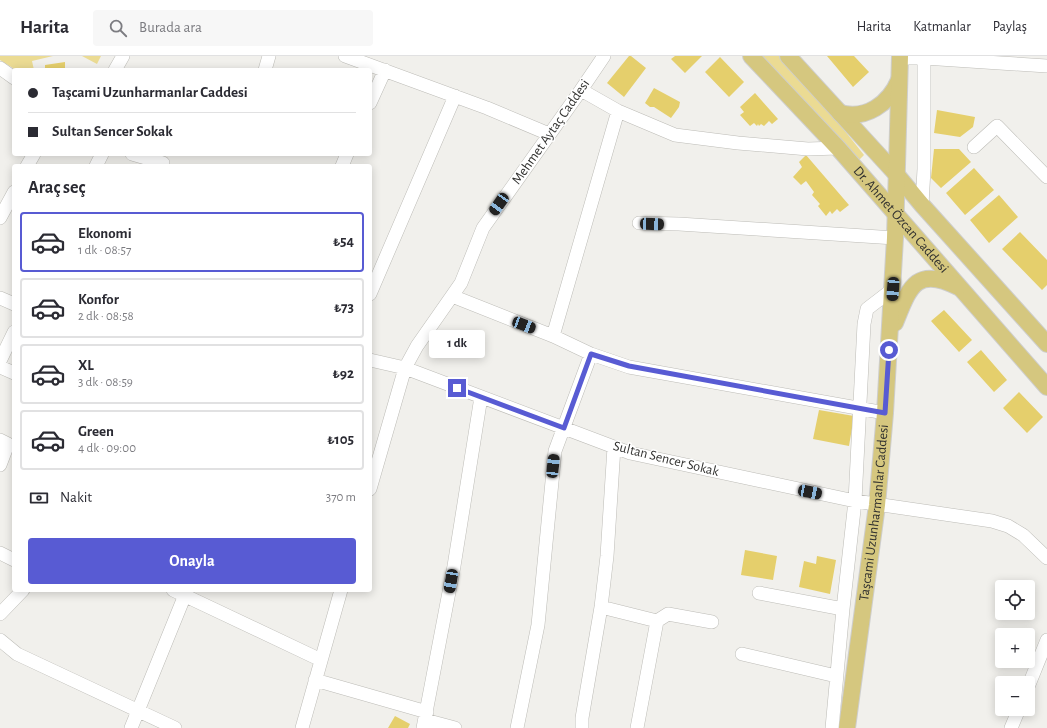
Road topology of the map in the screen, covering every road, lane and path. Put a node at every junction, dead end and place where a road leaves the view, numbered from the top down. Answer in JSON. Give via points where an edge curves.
{"nodes":[{"id":1,"x":123,"y":56,"type":"edge"},
{"id":2,"x":269,"y":56,"type":"edge"},
{"id":3,"x":345,"y":56,"type":"edge"},
{"id":4,"x":604,"y":56,"type":"edge"},
{"id":5,"x":751,"y":56,"type":"edge"},
{"id":6,"x":788,"y":56,"type":"edge"},
{"id":7,"x":900,"y":57,"type":"edge"},
{"id":8,"x":924,"y":57,"type":"edge"},
{"id":9,"x":1047,"y":66,"type":"edge"},
{"id":10,"x":116,"y":68,"type":"edge"},
{"id":11,"x":266,"y":68,"type":"edge"},
{"id":12,"x":385,"y":70,"type":"junction"},
{"id":13,"x":1,"y":71,"type":"edge"},
{"id":14,"x":12,"y":77,"type":"edge"},
{"id":15,"x":899,"y":78,"type":"junction"},
{"id":16,"x":582,"y":90,"type":"junction"},
{"id":17,"x":455,"y":96,"type":"junction"},
{"id":18,"x":372,"y":99,"type":"edge"},
{"id":19,"x":618,"y":110,"type":"junction"},
{"id":20,"x":840,"y":113,"type":"junction"},
{"id":21,"x":549,"y":134,"type":"junction"},
{"id":22,"x":974,"y":147,"type":"dead end"},
{"id":23,"x":838,"y":148,"type":"junction"},
{"id":24,"x":138,"y":156,"type":"edge"},
{"id":25,"x":162,"y":164,"type":"edge"},
{"id":26,"x":897,"y":175,"type":"junction"},
{"id":27,"x":1047,"y":177,"type":"edge"},
{"id":28,"x":12,"y":196,"type":"edge"},
{"id":29,"x":922,"y":205,"type":"junction"},
{"id":30,"x":896,"y":214,"type":"junction"},
{"id":31,"x":0,"y":218,"type":"edge"},
{"id":32,"x":639,"y":223,"type":"dead end"},
{"id":33,"x":895,"y":238,"type":"junction"},
{"id":34,"x":372,"y":289,"type":"edge"},
{"id":35,"x":893,"y":289,"type":"junction"},
{"id":36,"x":962,"y":289,"type":"junction"},
{"id":37,"x":452,"y":296,"type":"junction"},
{"id":38,"x":0,"y":298,"type":"edge"},
{"id":39,"x":12,"y":303,"type":"edge"},
{"id":40,"x":890,"y":334,"type":"junction"},
{"id":41,"x":12,"y":336,"type":"edge"},
{"id":42,"x":553,"y":336,"type":"junction"},
{"id":43,"x":1047,"y":344,"type":"edge"},
{"id":44,"x":591,"y":354,"type":"junction"},
{"id":45,"x":372,"y":360,"type":"edge"},
{"id":46,"x":0,"y":361,"type":"edge"},
{"id":47,"x":0,"y":367,"type":"edge"},
{"id":48,"x":405,"y":368,"type":"junction"},
{"id":49,"x":12,"y":372,"type":"edge"},
{"id":50,"x":1047,"y":387,"type":"edge"},
{"id":51,"x":481,"y":397,"type":"junction"},
{"id":52,"x":861,"y":409,"type":"junction"},
{"id":53,"x":885,"y":413,"type":"junction"},
{"id":54,"x":564,"y":428,"type":"junction"},
{"id":55,"x":0,"y":440,"type":"edge"},
{"id":56,"x":614,"y":447,"type":"junction"},
{"id":57,"x":0,"y":465,"type":"edge"},
{"id":58,"x":372,"y":482,"type":"edge"},
{"id":59,"x":855,"y":501,"type":"junction"},
{"id":60,"x":877,"y":504,"type":"junction"},
{"id":61,"x":0,"y":553,"type":"edge"},
{"id":62,"x":1047,"y":558,"type":"edge"},
{"id":63,"x":12,"y":559,"type":"edge"},
{"id":64,"x":22,"y":592,"type":"edge"},
{"id":65,"x":340,"y":592,"type":"edge"},
{"id":66,"x":186,"y":593,"type":"edge"},
{"id":67,"x":759,"y":593,"type":"dead end"},
{"id":68,"x":601,"y":607,"type":"junction"},
{"id":69,"x":843,"y":609,"type":"junction"},
{"id":70,"x":0,"y":614,"type":"edge"},
{"id":71,"x":657,"y":621,"type":"junction"},
{"id":72,"x":712,"y":622,"type":"dead end"},
{"id":73,"x":0,"y":640,"type":"edge"},
{"id":74,"x":1047,"y":640,"type":"edge"},
{"id":75,"x":742,"y":654,"type":"dead end"},
{"id":76,"x":321,"y":660,"type":"junction"},
{"id":77,"x":836,"y":676,"type":"junction"},
{"id":78,"x":1032,"y":676,"type":"edge"},
{"id":79,"x":315,"y":680,"type":"junction"},
{"id":80,"x":138,"y":711,"type":"junction"},
{"id":81,"x":1016,"y":716,"type":"edge"},
{"id":82,"x":425,"y":720,"type":"edge"},
{"id":83,"x":131,"y":728,"type":"edge"},
{"id":84,"x":175,"y":728,"type":"edge"},
{"id":85,"x":302,"y":728,"type":"edge"},
{"id":86,"x":455,"y":728,"type":"edge"},
{"id":87,"x":517,"y":728,"type":"edge"},
{"id":88,"x":582,"y":728,"type":"edge"},
{"id":89,"x":638,"y":728,"type":"edge"},
{"id":90,"x":832,"y":728,"type":"edge"},
{"id":91,"x":847,"y":728,"type":"edge"},
{"id":92,"x":1012,"y":728,"type":"edge"}],
"edges":[{"from":1,"to":10,"type":"street"},
{"from":2,"to":11,"type":"street"},
{"from":3,"to":12,"type":"street"},
{"from":4,"to":16,"type":"street","name":"Mehmet Aytaç Caddesi"},
{"from":5,"to":23,"type":"main road","name":"Dr. Ahmet Özcan Caddesi"},
{"from":6,"to":20,"type":"main road","name":"Dr. Ahmet Özcan Caddesi"},
{"from":7,"to":8,"type":"street"},
{"from":7,"to":15,"type":"main road","name":"Taşcami Uzunharmanlar Caddesi"},
{"from":8,"to":9,"type":"street"},
{"from":8,"to":29,"type":"street"},
{"from":12,"to":17,"type":"street"},
{"from":12,"to":18,"type":"street"},
{"from":13,"to":14,"type":"street"},
{"from":15,"to":20,"type":"main road","via":[[889,97],[874,109],[858,115]]},
{"from":15,"to":26,"type":"main road","name":"Taşcami Uzunharmanlar Caddesi"},
{"from":16,"to":19,"type":"street"},
{"from":16,"to":21,"type":"street","name":"Mehmet Aytaç Caddesi"},
{"from":17,"to":21,"type":"street"},
{"from":17,"to":34,"type":"street"},
{"from":19,"to":23,"type":"street","via":[[675,136],[808,149]]},
{"from":19,"to":42,"type":"street"},
{"from":20,"to":26,"type":"main road","name":"Dr. Ahmet Özcan Caddesi"},
{"from":21,"to":37,"type":"street","name":"Mehmet Aytaç Caddesi","via":[[482,228],[461,283]]},
{"from":22,"to":27,"type":"street","via":[[997,126]]},
{"from":23,"to":30,"type":"main road","name":"Dr. Ahmet Özcan Caddesi"},
{"from":24,"to":25,"type":"street"},
{"from":26,"to":29,"type":"main road","name":"Dr. Ahmet Özcan Caddesi"},
{"from":26,"to":30,"type":"main road","name":"Taşcami Uzunharmanlar Caddesi"},
{"from":28,"to":31,"type":"street"},
{"from":29,"to":43,"type":"main road","name":"Dr. Ahmet Özcan Caddesi"},
{"from":30,"to":33,"type":"main road","name":"Taşcami Uzunharmanlar Caddesi"},
{"from":30,"to":36,"type":"main road","name":"Dr. Ahmet Özcan Caddesi"},
{"from":32,"to":33,"type":"street"},
{"from":33,"to":35,"type":"main road","name":"Taşcami Uzunharmanlar Caddesi"},
{"from":35,"to":40,"type":"main road","name":"Taşcami Uzunharmanlar Caddesi"},
{"from":35,"to":52,"type":"street","via":[[867,309],[864,324]]},
{"from":36,"to":40,"type":"main road","via":[[941,279],[918,282],[908,293]]},
{"from":36,"to":50,"type":"main road","name":"Dr. Ahmet Özcan Caddesi"},
{"from":37,"to":42,"type":"street"},
{"from":37,"to":48,"type":"street","name":"Mehmet Aytaç Caddesi"},
{"from":38,"to":39,"type":"street"},
{"from":40,"to":53,"type":"main road","name":"Taşcami Uzunharmanlar Caddesi"},
{"from":41,"to":46,"type":"street"},
{"from":42,"to":44,"type":"street"},
{"from":44,"to":52,"type":"street","via":[[629,366]]},
{"from":44,"to":54,"type":"street"},
{"from":45,"to":48,"type":"street","name":"Sultan Sencer Sokak"},
{"from":47,"to":49,"type":"street"},
{"from":48,"to":51,"type":"street","name":"Sultan Sencer Sokak"},
{"from":48,"to":58,"type":"street","name":"Mehmet Aytaç Caddesi"},
{"from":51,"to":54,"type":"street","name":"Sultan Sencer Sokak"},
{"from":51,"to":82,"type":"street","via":[[454,566]]},
{"from":52,"to":53,"type":"street"},
{"from":52,"to":59,"type":"street"},
{"from":53,"to":60,"type":"main road","name":"Taşcami Uzunharmanlar Caddesi"},
{"from":54,"to":56,"type":"street","name":"Sultan Sencer Sokak"},
{"from":54,"to":87,"type":"street","via":[[555,451],[538,625]]},
{"from":55,"to":57,"type":"street","via":[[8,444]]},
{"from":56,"to":59,"type":"street","name":"Sultan Sencer Sokak","via":[[630,453]]},
{"from":56,"to":68,"type":"street"},
{"from":59,"to":60,"type":"street","name":"Sultan Sencer Sokak"},
{"from":59,"to":69,"type":"street"},
{"from":60,"to":62,"type":"street","name":"Sultan Sencer Sokak","via":[[1008,526],[1023,535]]},
{"from":60,"to":91,"type":"main road","name":"Taşcami Uzunharmanlar Caddesi"},
{"from":61,"to":63,"type":"street"},
{"from":64,"to":70,"type":"street"},
{"from":65,"to":76,"type":"street"},
{"from":66,"to":76,"type":"street"},
{"from":66,"to":80,"type":"street"},
{"from":67,"to":69,"type":"street"},
{"from":68,"to":71,"type":"street"},
{"from":68,"to":88,"type":"street"},
{"from":69,"to":77,"type":"street"},
{"from":71,"to":72,"type":"street","via":[[668,614]]},
{"from":71,"to":89,"type":"street"},
{"from":73,"to":80,"type":"street","via":[[17,654]]},
{"from":74,"to":78,"type":"street"},
{"from":75,"to":77,"type":"street"},
{"from":76,"to":79,"type":"street"},
{"from":77,"to":90,"type":"street"},
{"from":79,"to":82,"type":"street"},
{"from":79,"to":85,"type":"street"},
{"from":80,"to":83,"type":"street"},
{"from":80,"to":84,"type":"street"},
{"from":81,"to":92,"type":"street"},
{"from":82,"to":86,"type":"street"}]}
